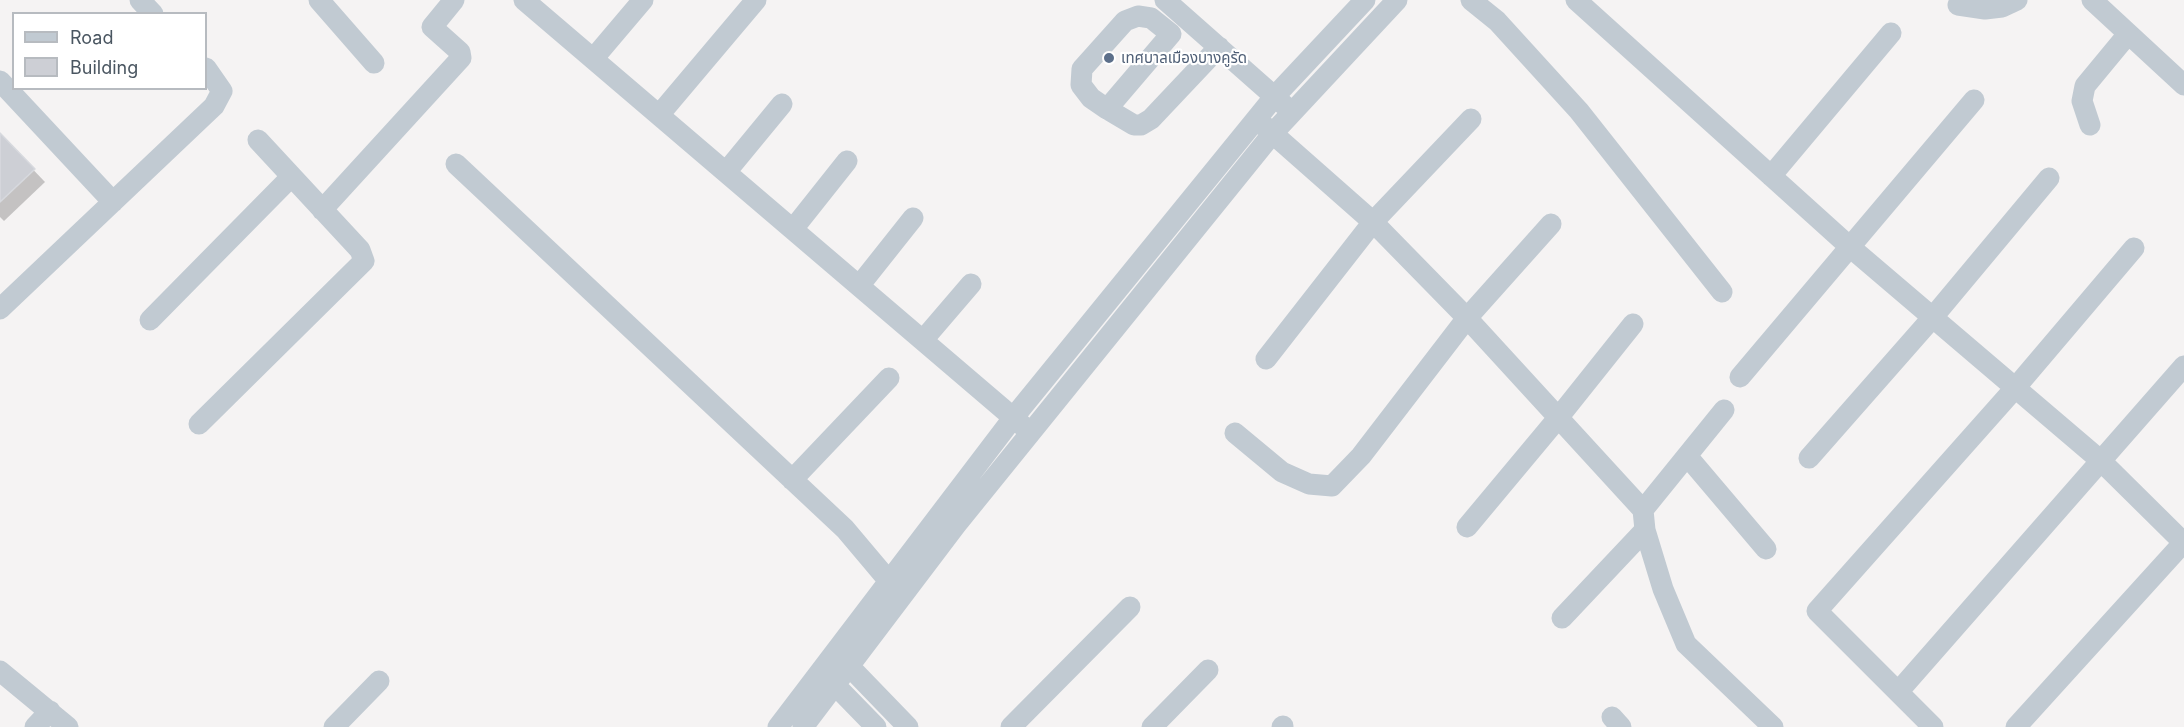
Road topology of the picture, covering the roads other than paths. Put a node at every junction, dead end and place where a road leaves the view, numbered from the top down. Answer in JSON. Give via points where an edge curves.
{"nodes":[{"id":1,"x":140,"y":0,"type":"edge"},
{"id":2,"x":319,"y":0,"type":"edge"},
{"id":3,"x":454,"y":0,"type":"edge"},
{"id":4,"x":525,"y":0,"type":"edge"},
{"id":5,"x":643,"y":0,"type":"edge"},
{"id":6,"x":756,"y":0,"type":"edge"},
{"id":7,"x":1165,"y":0,"type":"edge"},
{"id":8,"x":1365,"y":0,"type":"edge"},
{"id":9,"x":1398,"y":0,"type":"edge"},
{"id":10,"x":1471,"y":0,"type":"edge"},
{"id":11,"x":1576,"y":0,"type":"edge"},
{"id":12,"x":2017,"y":0,"type":"edge"},
{"id":13,"x":2092,"y":0,"type":"edge"},
{"id":14,"x":1958,"y":5,"type":"dead end"},
{"id":15,"x":151,"y":12,"type":"edge"},
{"id":16,"x":1184,"y":16,"type":"junction"},
{"id":17,"x":1892,"y":33,"type":"dead end"},
{"id":18,"x":1171,"y":34,"type":"junction"},
{"id":19,"x":2128,"y":34,"type":"junction"},
{"id":20,"x":1219,"y":47,"type":"junction"},
{"id":21,"x":592,"y":59,"type":"junction"},
{"id":22,"x":374,"y":63,"type":"dead end"},
{"id":23,"x":207,"y":69,"type":"edge"},
{"id":24,"x":0,"y":81,"type":"edge"},
{"id":25,"x":2184,"y":85,"type":"edge"},
{"id":26,"x":1275,"y":96,"type":"junction"},
{"id":27,"x":1974,"y":100,"type":"dead end"},
{"id":28,"x":782,"y":104,"type":"dead end"},
{"id":29,"x":1107,"y":109,"type":"junction"},
{"id":30,"x":1292,"y":112,"type":"junction"},
{"id":31,"x":659,"y":115,"type":"junction"},
{"id":32,"x":1256,"y":118,"type":"junction"},
{"id":33,"x":1471,"y":119,"type":"dead end"},
{"id":34,"x":2090,"y":125,"type":"dead end"},
{"id":35,"x":1273,"y":133,"type":"junction"},
{"id":36,"x":258,"y":140,"type":"dead end"},
{"id":37,"x":847,"y":161,"type":"dead end"},
{"id":38,"x":456,"y":164,"type":"dead end"},
{"id":39,"x":726,"y":172,"type":"junction"},
{"id":40,"x":1771,"y":176,"type":"junction"},
{"id":41,"x":291,"y":177,"type":"junction"},
{"id":42,"x":2049,"y":178,"type":"dead end"},
{"id":43,"x":113,"y":202,"type":"junction"},
{"id":44,"x":322,"y":210,"type":"junction"},
{"id":45,"x":913,"y":218,"type":"dead end"},
{"id":46,"x":1373,"y":222,"type":"junction"},
{"id":47,"x":1551,"y":224,"type":"dead end"},
{"id":48,"x":793,"y":229,"type":"junction"},
{"id":49,"x":1850,"y":247,"type":"junction"},
{"id":50,"x":2134,"y":248,"type":"dead end"},
{"id":51,"x":970,"y":284,"type":"dead end"},
{"id":52,"x":859,"y":286,"type":"junction"},
{"id":53,"x":1722,"y":292,"type":"dead end"},
{"id":54,"x":0,"y":309,"type":"edge"},
{"id":55,"x":1933,"y":317,"type":"junction"},
{"id":56,"x":1467,"y":318,"type":"junction"},
{"id":57,"x":150,"y":320,"type":"dead end"},
{"id":58,"x":1633,"y":324,"type":"dead end"},
{"id":59,"x":922,"y":340,"type":"junction"},
{"id":60,"x":1266,"y":359,"type":"dead end"},
{"id":61,"x":2184,"y":366,"type":"edge"},
{"id":62,"x":1740,"y":377,"type":"dead end"},
{"id":63,"x":889,"y":378,"type":"dead end"},
{"id":64,"x":2016,"y":387,"type":"junction"},
{"id":65,"x":1724,"y":410,"type":"dead end"},
{"id":66,"x":1013,"y":418,"type":"junction"},
{"id":67,"x":1558,"y":418,"type":"junction"},
{"id":68,"x":199,"y":424,"type":"dead end"},
{"id":69,"x":1031,"y":433,"type":"junction"},
{"id":70,"x":1234,"y":434,"type":"dead end"},
{"id":71,"x":1688,"y":458,"type":"junction"},
{"id":72,"x":1809,"y":458,"type":"dead end"},
{"id":73,"x":2100,"y":460,"type":"junction"},
{"id":74,"x":792,"y":480,"type":"junction"},
{"id":75,"x":1644,"y":520,"type":"junction"},
{"id":76,"x":1467,"y":527,"type":"dead end"},
{"id":77,"x":2184,"y":542,"type":"edge"},
{"id":78,"x":1766,"y":549,"type":"dead end"},
{"id":79,"x":888,"y":580,"type":"junction"},
{"id":80,"x":1130,"y":607,"type":"dead end"},
{"id":81,"x":1562,"y":618,"type":"dead end"},
{"id":82,"x":849,"y":666,"type":"junction"},
{"id":83,"x":1208,"y":670,"type":"dead end"},
{"id":84,"x":0,"y":672,"type":"edge"},
{"id":85,"x":379,"y":681,"type":"dead end"},
{"id":86,"x":835,"y":685,"type":"junction"},
{"id":87,"x":1898,"y":692,"type":"junction"},
{"id":88,"x":50,"y":711,"type":"junction"},
{"id":89,"x":35,"y":727,"type":"edge"},
{"id":90,"x":68,"y":727,"type":"edge"},
{"id":91,"x":334,"y":727,"type":"edge"},
{"id":92,"x":778,"y":727,"type":"edge"},
{"id":93,"x":803,"y":727,"type":"edge"},
{"id":94,"x":876,"y":727,"type":"edge"},
{"id":95,"x":908,"y":727,"type":"edge"},
{"id":96,"x":1011,"y":727,"type":"edge"},
{"id":97,"x":1152,"y":727,"type":"edge"},
{"id":98,"x":1773,"y":727,"type":"edge"},
{"id":99,"x":1933,"y":727,"type":"edge"},
{"id":100,"x":2016,"y":727,"type":"edge"}],
"edges":[{"from":1,"to":15,"type":"street"},
{"from":2,"to":22,"type":"street"},
{"from":3,"to":44,"type":"street","via":[[432,27],[460,52],[461,58]]},
{"from":4,"to":21,"type":"street"},
{"from":5,"to":21,"type":"street"},
{"from":6,"to":31,"type":"street"},
{"from":7,"to":16,"type":"street"},
{"from":8,"to":26,"type":"street"},
{"from":9,"to":30,"type":"street"},
{"from":10,"to":53,"type":"street","via":[[1497,21],[1579,111]]},
{"from":11,"to":40,"type":"street"},
{"from":12,"to":14,"type":"street","via":[[1985,9]]},
{"from":13,"to":19,"type":"street"},
{"from":16,"to":18,"type":"street"},
{"from":16,"to":20,"type":"street"},
{"from":17,"to":40,"type":"street"},
{"from":18,"to":29,"type":"street"},
{"from":18,"to":29,"type":"street","via":[[1151,18],[1138,16],[1125,21],[1082,69],[1081,85]]},
{"from":19,"to":25,"type":"street"},
{"from":19,"to":34,"type":"street","via":[[2085,86],[2082,101]]},
{"from":20,"to":26,"type":"street"},
{"from":20,"to":29,"type":"street","via":[[1141,125]]},
{"from":21,"to":31,"type":"street"},
{"from":23,"to":43,"type":"street","via":[[222,91],[214,106]]},
{"from":24,"to":43,"type":"street"},
{"from":26,"to":30,"type":"street"},
{"from":26,"to":32,"type":"street"},
{"from":27,"to":49,"type":"street"},
{"from":28,"to":39,"type":"street"},
{"from":30,"to":35,"type":"street"},
{"from":31,"to":39,"type":"street"},
{"from":32,"to":35,"type":"street"},
{"from":32,"to":66,"type":"street"},
{"from":33,"to":46,"type":"street"},
{"from":35,"to":46,"type":"street"},
{"from":35,"to":69,"type":"street"},
{"from":36,"to":41,"type":"street"},
{"from":37,"to":48,"type":"street"},
{"from":38,"to":74,"type":"street"},
{"from":39,"to":48,"type":"street"},
{"from":40,"to":49,"type":"street"},
{"from":41,"to":44,"type":"street"},
{"from":41,"to":57,"type":"street"},
{"from":42,"to":55,"type":"street"},
{"from":43,"to":54,"type":"street"},
{"from":44,"to":68,"type":"street","via":[[360,250],[364,261]]},
{"from":45,"to":52,"type":"street"},
{"from":46,"to":56,"type":"street"},
{"from":46,"to":60,"type":"street"},
{"from":47,"to":56,"type":"street"},
{"from":48,"to":52,"type":"street"},
{"from":49,"to":55,"type":"street"},
{"from":49,"to":62,"type":"street"},
{"from":50,"to":64,"type":"street"},
{"from":51,"to":59,"type":"street"},
{"from":52,"to":59,"type":"street"},
{"from":55,"to":64,"type":"street"},
{"from":55,"to":72,"type":"street"},
{"from":56,"to":67,"type":"street"},
{"from":56,"to":70,"type":"street","via":[[1361,456],[1332,486],[1309,484],[1282,472]]},
{"from":58,"to":67,"type":"street"},
{"from":59,"to":66,"type":"street"},
{"from":61,"to":73,"type":"street"},
{"from":63,"to":74,"type":"street"},
{"from":64,"to":73,"type":"street"},
{"from":64,"to":87,"type":"street","via":[[1817,611]]},
{"from":65,"to":71,"type":"street"},
{"from":66,"to":69,"type":"street"},
{"from":66,"to":79,"type":"street"},
{"from":67,"to":75,"type":"street"},
{"from":67,"to":76,"type":"street"},
{"from":69,"to":82,"type":"street"},
{"from":71,"to":75,"type":"street"},
{"from":71,"to":78,"type":"street"},
{"from":73,"to":77,"type":"street"},
{"from":73,"to":87,"type":"street"},
{"from":74,"to":79,"type":"street","via":[[845,529]]},
{"from":75,"to":81,"type":"street"},
{"from":75,"to":98,"type":"street","via":[[1663,590],[1686,644]]},
{"from":77,"to":100,"type":"street"},
{"from":79,"to":92,"type":"street"},
{"from":80,"to":96,"type":"street"},
{"from":82,"to":86,"type":"street"},
{"from":82,"to":95,"type":"street"},
{"from":83,"to":97,"type":"street"},
{"from":84,"to":88,"type":"street"},
{"from":85,"to":91,"type":"street"},
{"from":86,"to":93,"type":"street"},
{"from":86,"to":94,"type":"street"},
{"from":87,"to":99,"type":"street"},
{"from":88,"to":89,"type":"street"},
{"from":88,"to":90,"type":"street"}]}
